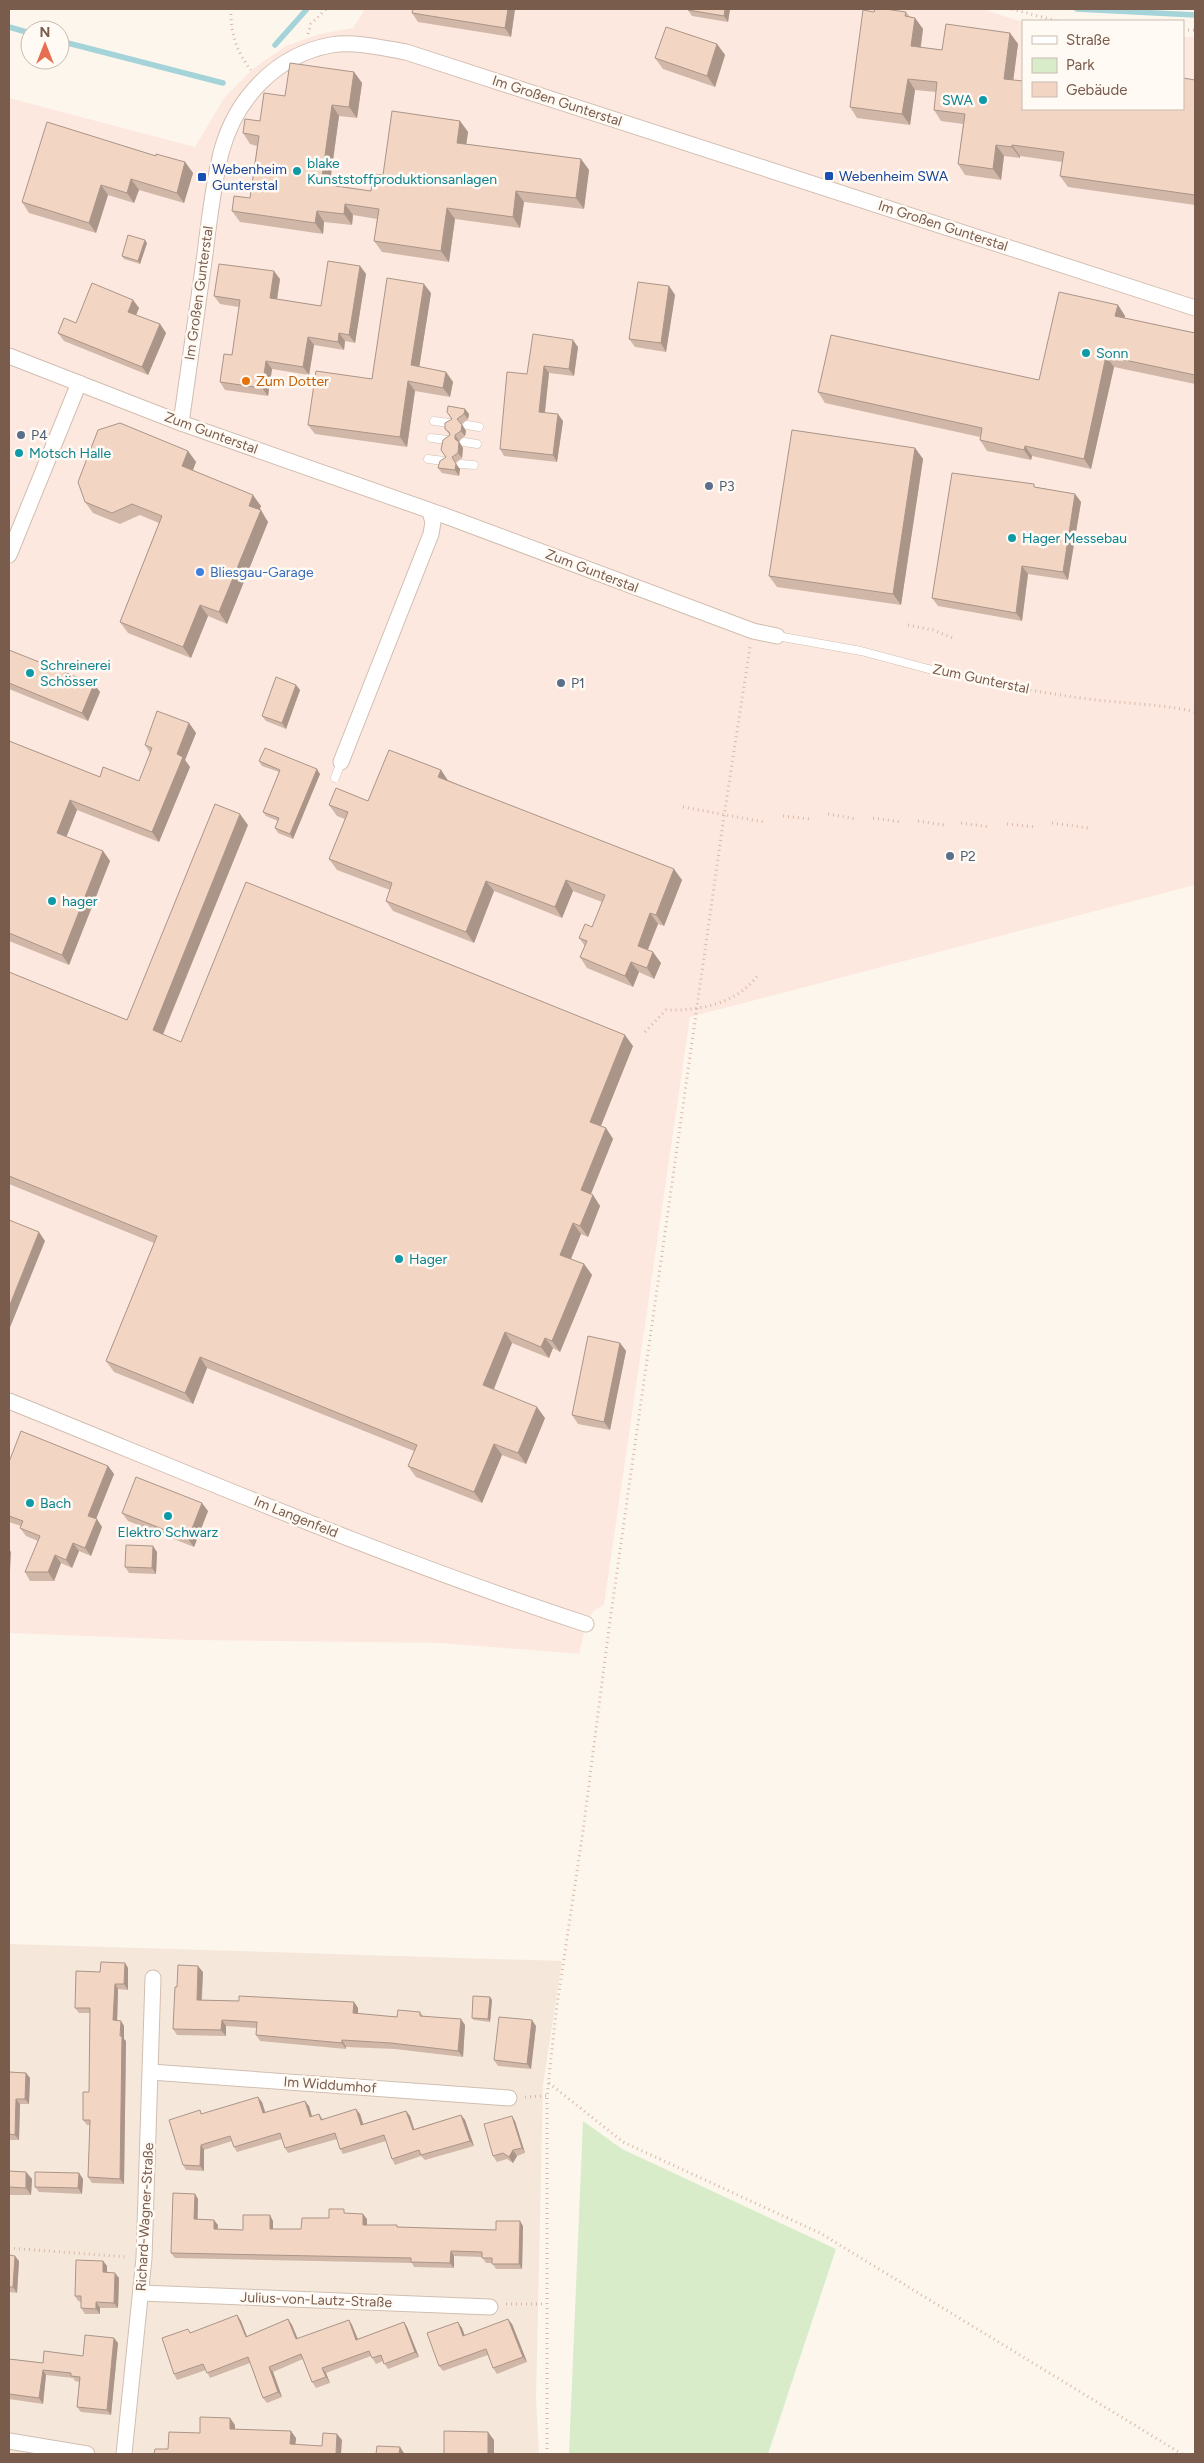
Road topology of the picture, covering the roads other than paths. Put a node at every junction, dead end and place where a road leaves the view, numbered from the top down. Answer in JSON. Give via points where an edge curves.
{"nodes":[{"id":1,"x":1195,"y":308,"type":"edge"},
{"id":2,"x":9,"y":356,"type":"edge"},
{"id":3,"x":79,"y":383,"type":"junction"},
{"id":4,"x":434,"y":421,"type":"dead end"},
{"id":5,"x":181,"y":423,"type":"junction"},
{"id":6,"x":450,"y":423,"type":"edge"},
{"id":7,"x":467,"y":425,"type":"dead end"},
{"id":8,"x":479,"y":427,"type":"dead end"},
{"id":9,"x":431,"y":438,"type":"dead end"},
{"id":10,"x":448,"y":440,"type":"edge"},
{"id":11,"x":464,"y":442,"type":"dead end"},
{"id":12,"x":477,"y":444,"type":"dead end"},
{"id":13,"x":428,"y":459,"type":"dead end"},
{"id":14,"x":444,"y":461,"type":"edge"},
{"id":15,"x":461,"y":464,"type":"dead end"},
{"id":16,"x":474,"y":465,"type":"dead end"},
{"id":17,"x":430,"y":512,"type":"junction"},
{"id":18,"x":9,"y":555,"type":"edge"},
{"id":19,"x":777,"y":636,"type":"joint"},
{"id":20,"x":936,"y":670,"type":"road end"},
{"id":21,"x":342,"y":762,"type":"joint"},
{"id":22,"x":335,"y":778,"type":"dead end"},
{"id":23,"x":9,"y":1401,"type":"edge"},
{"id":24,"x":586,"y":1624,"type":"dead end"},
{"id":25,"x":153,"y":1978,"type":"dead end"},
{"id":26,"x":151,"y":2072,"type":"junction"},
{"id":27,"x":509,"y":2098,"type":"road end"},
{"id":28,"x":141,"y":2293,"type":"junction"},
{"id":29,"x":490,"y":2307,"type":"road end"},
{"id":30,"x":9,"y":2441,"type":"edge"},
{"id":31,"x":88,"y":2454,"type":"edge"},
{"id":32,"x":124,"y":2454,"type":"edge"}],
"edges":[{"from":1,"to":5,"type":"street","name":"Im Großen Gunterstal","via":[[406,52],[368,45],[332,45],[301,53],[280,64],[244,102],[230,126],[221,152]]},
{"from":2,"to":3,"type":"street","name":"Zum Gunterstal"},
{"from":3,"to":5,"type":"street","name":"Zum Gunterstal"},
{"from":3,"to":18,"type":"street"},
{"from":4,"to":6,"type":"lane"},
{"from":5,"to":17,"type":"street","name":"Zum Gunterstal"},
{"from":7,"to":8,"type":"lane"},
{"from":9,"to":10,"type":"lane"},
{"from":11,"to":12,"type":"lane"},
{"from":13,"to":14,"type":"lane"},
{"from":15,"to":16,"type":"lane"},
{"from":17,"to":19,"type":"street","name":"Zum Gunterstal","via":[[753,631]]},
{"from":17,"to":21,"type":"street","via":[[433,522],[430,534]]},
{"from":19,"to":20,"type":"lane","name":"Zum Gunterstal","via":[[861,651]]},
{"from":21,"to":22,"type":"lane"},
{"from":23,"to":24,"type":"street","name":"Im Langenfeld","via":[[368,1546]]},
{"from":25,"to":26,"type":"street","name":"Richard-Wagner-Straße"},
{"from":26,"to":27,"type":"street","name":"Im Widdumhof"},
{"from":26,"to":28,"type":"street","name":"Richard-Wagner-Straße"},
{"from":28,"to":29,"type":"street","name":"Julius-von-Lautz-Straße"},
{"from":28,"to":32,"type":"street","name":"Richard-Wagner-Straße"},
{"from":30,"to":31,"type":"street"}]}
